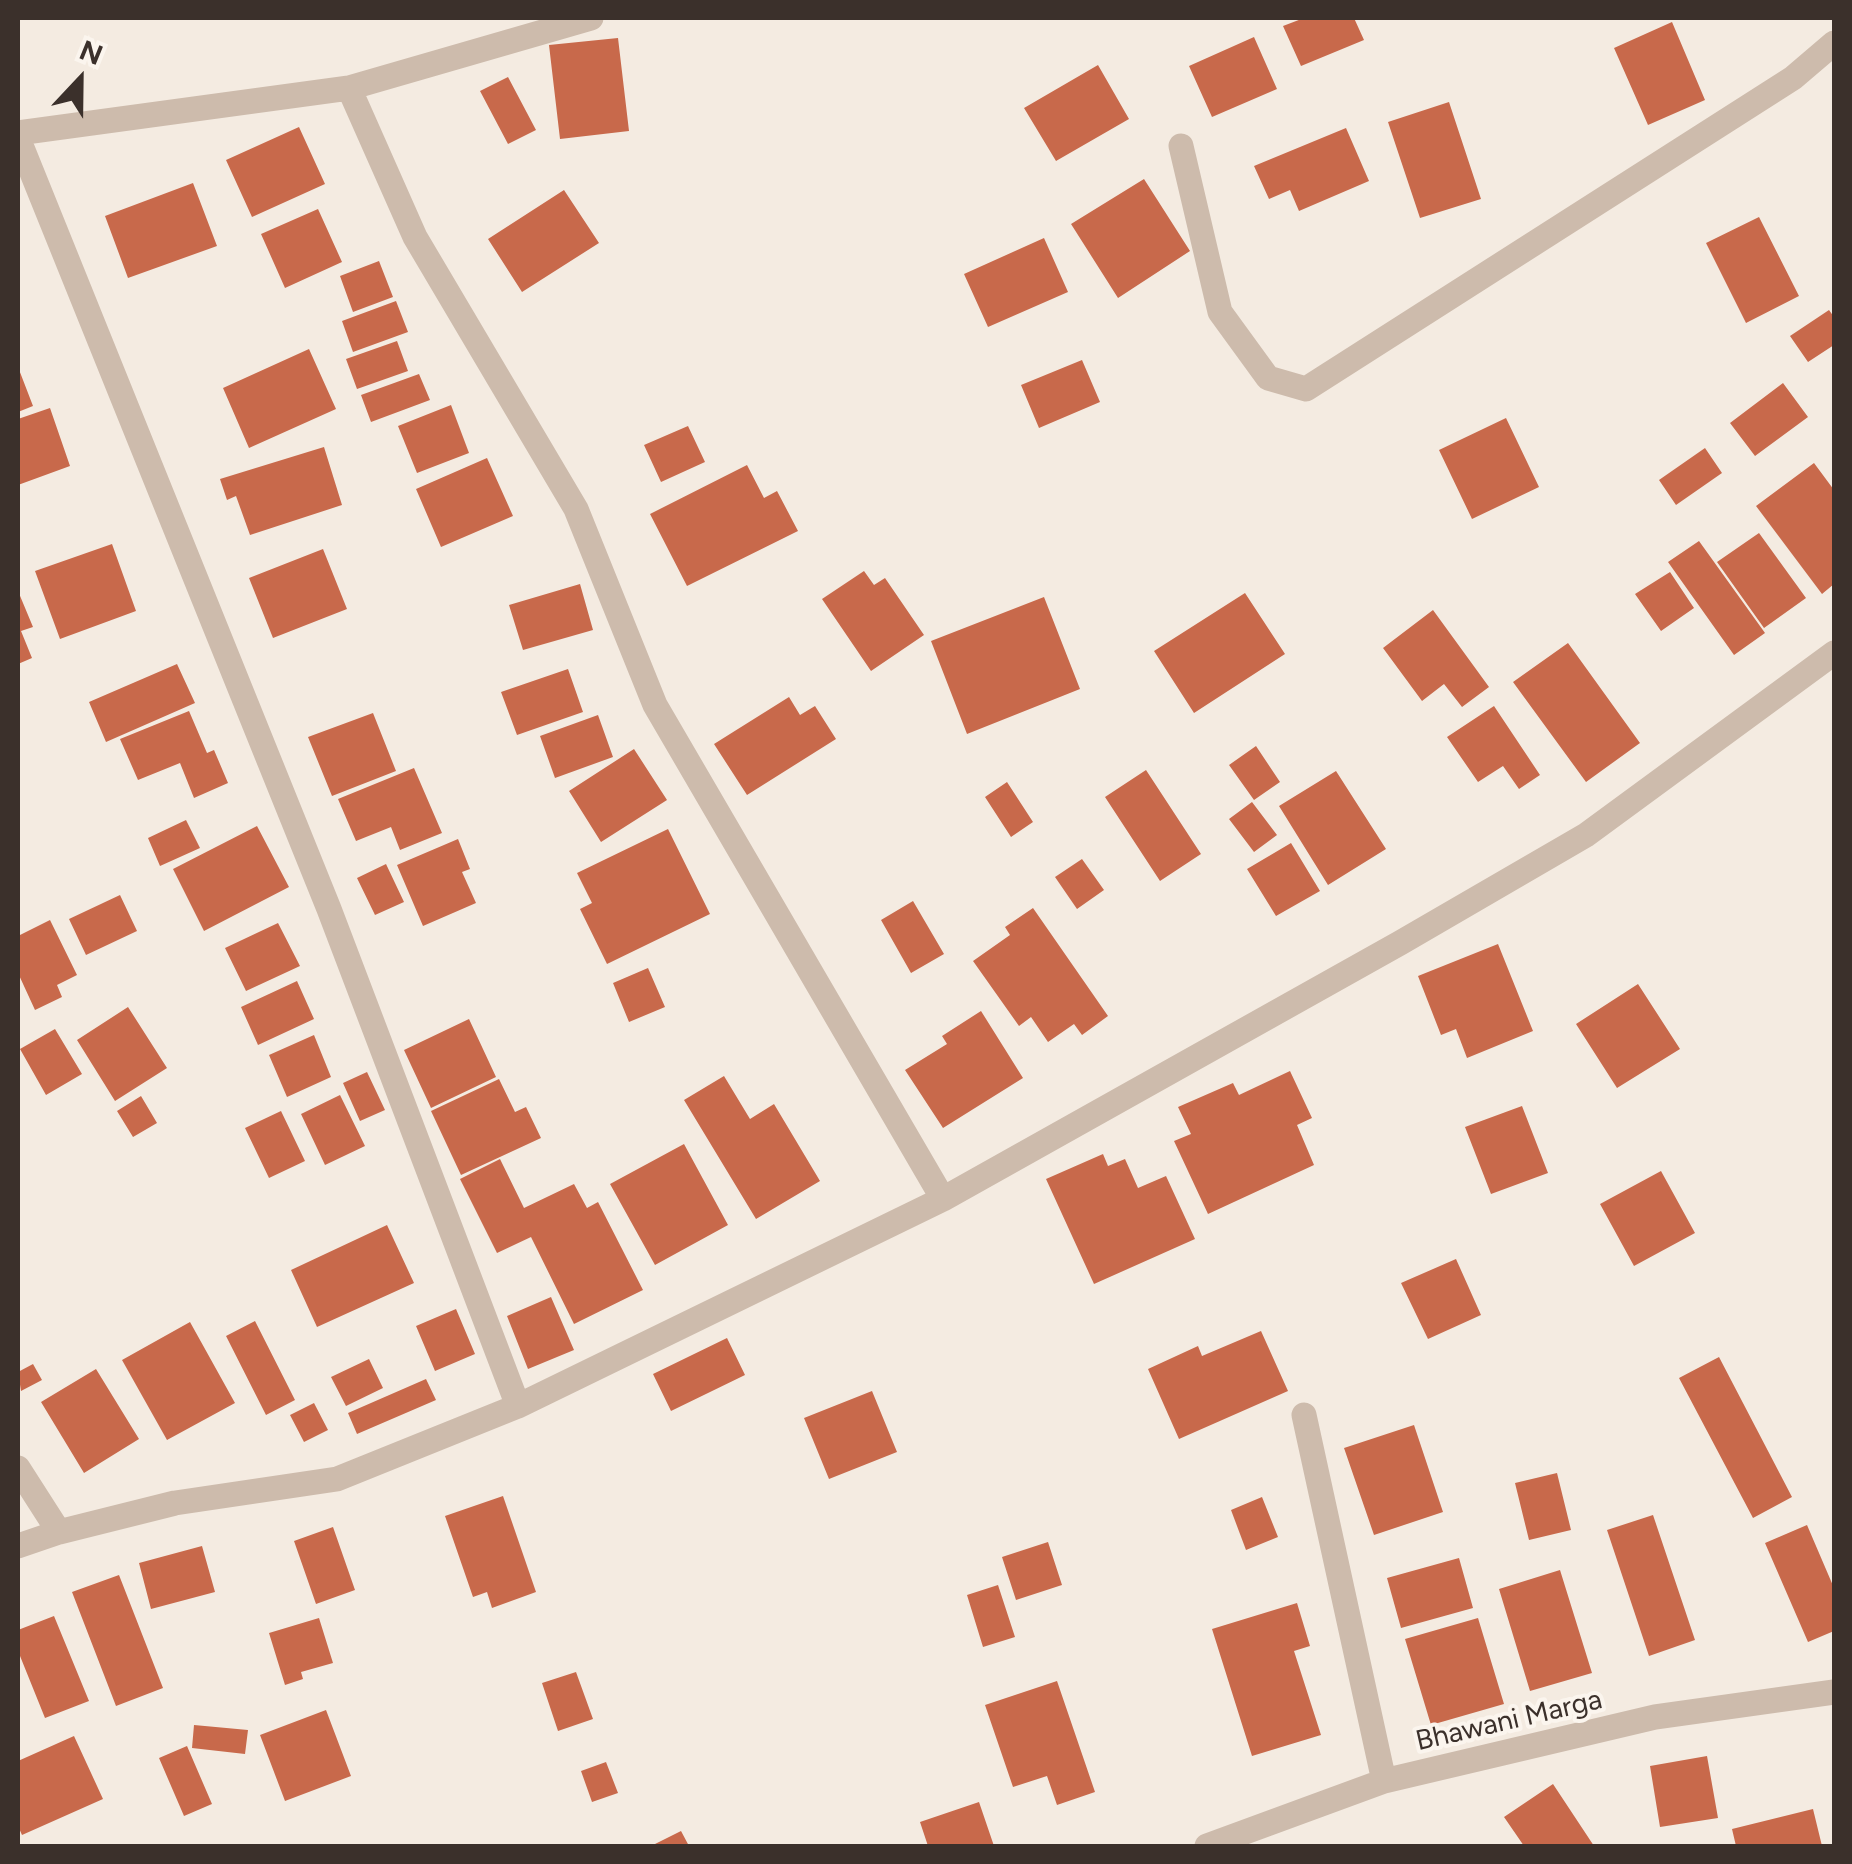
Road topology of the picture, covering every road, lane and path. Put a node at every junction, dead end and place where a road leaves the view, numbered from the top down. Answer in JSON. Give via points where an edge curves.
{"nodes":[{"id":1,"x":590,"y":18,"type":"edge"},
{"id":2,"x":1834,"y":43,"type":"edge"},
{"id":3,"x":349,"y":88,"type":"junction"},
{"id":4,"x":18,"y":136,"type":"edge"},
{"id":5,"x":1181,"y":146,"type":"dead end"},
{"id":6,"x":1834,"y":653,"type":"edge"},
{"id":7,"x":943,"y":1198,"type":"junction"},
{"id":8,"x":518,"y":1406,"type":"junction"},
{"id":9,"x":1304,"y":1415,"type":"dead end"},
{"id":10,"x":18,"y":1468,"type":"edge"},
{"id":11,"x":59,"y":1532,"type":"junction"},
{"id":12,"x":18,"y":1546,"type":"edge"},
{"id":13,"x":1834,"y":1692,"type":"edge"},
{"id":14,"x":1384,"y":1781,"type":"junction"},
{"id":15,"x":1207,"y":1846,"type":"edge"}],
"edges":[{"from":1,"to":3,"type":"street"},
{"from":2,"to":5,"type":"street","via":[[1793,78],[1306,389],[1268,378],[1220,312]]},
{"from":3,"to":4,"type":"street"},
{"from":3,"to":7,"type":"street","via":[[415,237],[576,508],[655,706]]},
{"from":4,"to":8,"type":"street","via":[[321,891]]},
{"from":6,"to":7,"type":"street","via":[[1586,835]]},
{"from":7,"to":8,"type":"street"},
{"from":8,"to":11,"type":"street","via":[[337,1479],[174,1504]]},
{"from":9,"to":14,"type":"street"},
{"from":10,"to":11,"type":"street"},
{"from":11,"to":12,"type":"street"},
{"from":13,"to":14,"type":"street","name":"Bhawani Marga","via":[[1655,1717]]},
{"from":14,"to":15,"type":"street","name":"Bhawani Marga"}]}
